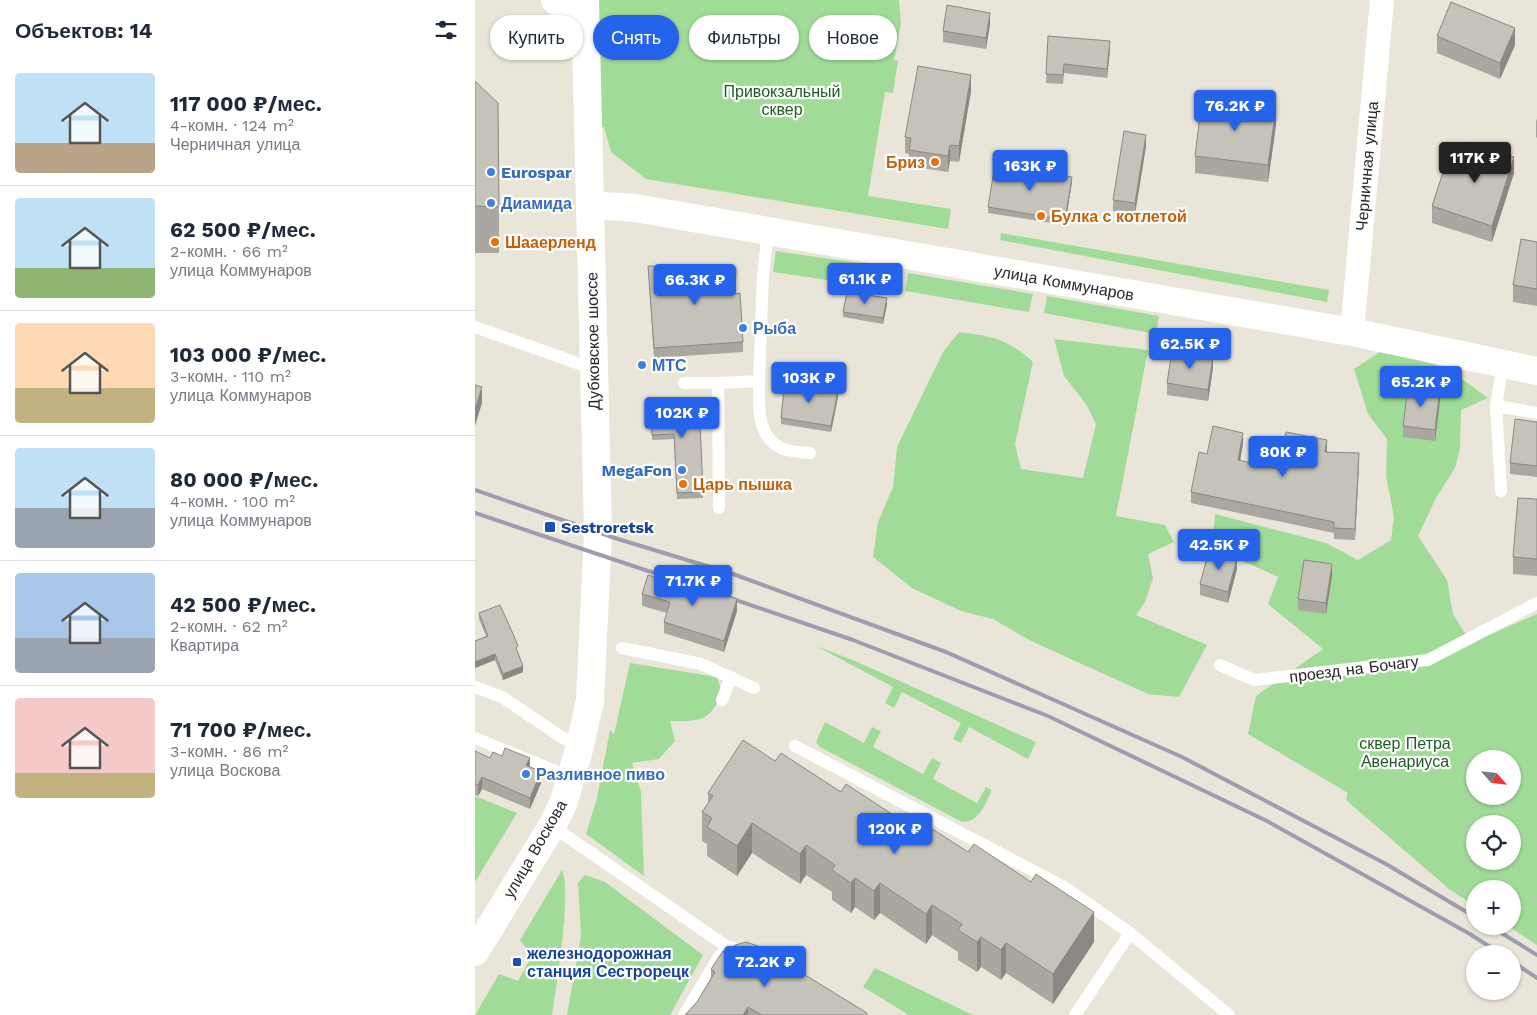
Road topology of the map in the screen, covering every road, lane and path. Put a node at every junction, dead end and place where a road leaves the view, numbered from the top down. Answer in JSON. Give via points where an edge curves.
{"nodes":[{"id":1,"x":555,"y":0,"type":"edge"},
{"id":2,"x":585,"y":0,"type":"edge"},
{"id":3,"x":1382,"y":0,"type":"edge"},
{"id":4,"x":586,"y":28,"type":"junction"},
{"id":5,"x":590,"y":205,"type":"junction"},
{"id":6,"x":768,"y":232,"type":"junction"},
{"id":7,"x":475,"y":327,"type":"edge"},
{"id":8,"x":1353,"y":332,"type":"junction"},
{"id":9,"x":1503,"y":363,"type":"junction"},
{"id":10,"x":594,"y":369,"type":"junction"},
{"id":11,"x":1537,"y":371,"type":"edge"},
{"id":12,"x":759,"y":381,"type":"junction"},
{"id":13,"x":684,"y":383,"type":"dead end"},
{"id":14,"x":718,"y":384,"type":"junction"},
{"id":15,"x":1496,"y":406,"type":"junction"},
{"id":16,"x":1537,"y":413,"type":"edge"},
{"id":17,"x":810,"y":453,"type":"dead end"},
{"id":18,"x":1501,"y":491,"type":"dead end"},
{"id":19,"x":719,"y":508,"type":"dead end"},
{"id":20,"x":598,"y":532,"type":"joint"},
{"id":21,"x":1537,"y":603,"type":"edge"},
{"id":22,"x":622,"y":648,"type":"dead end"},
{"id":23,"x":1220,"y":665,"type":"dead end"},
{"id":24,"x":731,"y":677,"type":"junction"},
{"id":25,"x":475,"y":687,"type":"edge"},
{"id":26,"x":754,"y":688,"type":"dead end"},
{"id":27,"x":722,"y":700,"type":"dead end"},
{"id":28,"x":475,"y":738,"type":"edge"},
{"id":29,"x":580,"y":746,"type":"junction"},
{"id":30,"x":795,"y":746,"type":"dead end"},
{"id":31,"x":572,"y":778,"type":"junction"},
{"id":32,"x":552,"y":826,"type":"junction"},
{"id":33,"x":1130,"y":933,"type":"junction"},
{"id":34,"x":726,"y":946,"type":"junction"},
{"id":35,"x":475,"y":952,"type":"edge"},
{"id":36,"x":759,"y":957,"type":"edge"},
{"id":37,"x":684,"y":1015,"type":"edge"},
{"id":38,"x":1075,"y":1015,"type":"edge"},
{"id":39,"x":1229,"y":1015,"type":"edge"}],
"edges":[{"from":1,"to":4,"type":"main road"},
{"from":2,"to":4,"type":"main road","name":"Дубковское шоссе"},
{"from":3,"to":8,"type":"street","name":"Черничная улица"},
{"from":4,"to":5,"type":"main road","name":"Дубковское шоссе"},
{"from":5,"to":6,"type":"main road","name":"улица Коммунаров","via":[[635,208]]},
{"from":5,"to":10,"type":"main road","name":"Дубковское шоссе"},
{"from":6,"to":8,"type":"main road","name":"улица Коммунаров"},
{"from":6,"to":12,"type":"lane"},
{"from":7,"to":10,"type":"lane"},
{"from":8,"to":9,"type":"main road","name":"улица Коммунаров"},
{"from":9,"to":11,"type":"main road","name":"улица Коммунаров"},
{"from":9,"to":15,"type":"lane"},
{"from":10,"to":20,"type":"main road","name":"Дубковское шоссе"},
{"from":12,"to":14,"type":"lane"},
{"from":12,"to":17,"type":"lane","via":[[760,419],[766,435],[779,447]]},
{"from":13,"to":14,"type":"lane"},
{"from":14,"to":19,"type":"lane"},
{"from":15,"to":16,"type":"lane"},
{"from":15,"to":18,"type":"lane"},
{"from":20,"to":29,"type":"main road","name":"улица Воскова","via":[[590,700]]},
{"from":21,"to":23,"type":"lane","name":"проезд на Бочагу","via":[[1428,660],[1254,680]]},
{"from":22,"to":24,"type":"lane","via":[[701,664]]},
{"from":24,"to":26,"type":"lane"},
{"from":24,"to":27,"type":"lane"},
{"from":25,"to":29,"type":"lane","via":[[502,697]]},
{"from":28,"to":31,"type":"lane"},
{"from":29,"to":31,"type":"main road","name":"улица Воскова"},
{"from":30,"to":33,"type":"lane","via":[[1064,887]]},
{"from":31,"to":32,"type":"main road","name":"улица Воскова"},
{"from":32,"to":34,"type":"lane"},
{"from":32,"to":35,"type":"main road","name":"улица Воскова"},
{"from":33,"to":38,"type":"lane"},
{"from":33,"to":39,"type":"lane"},
{"from":34,"to":36,"type":"lane"},
{"from":34,"to":37,"type":"lane"}]}
